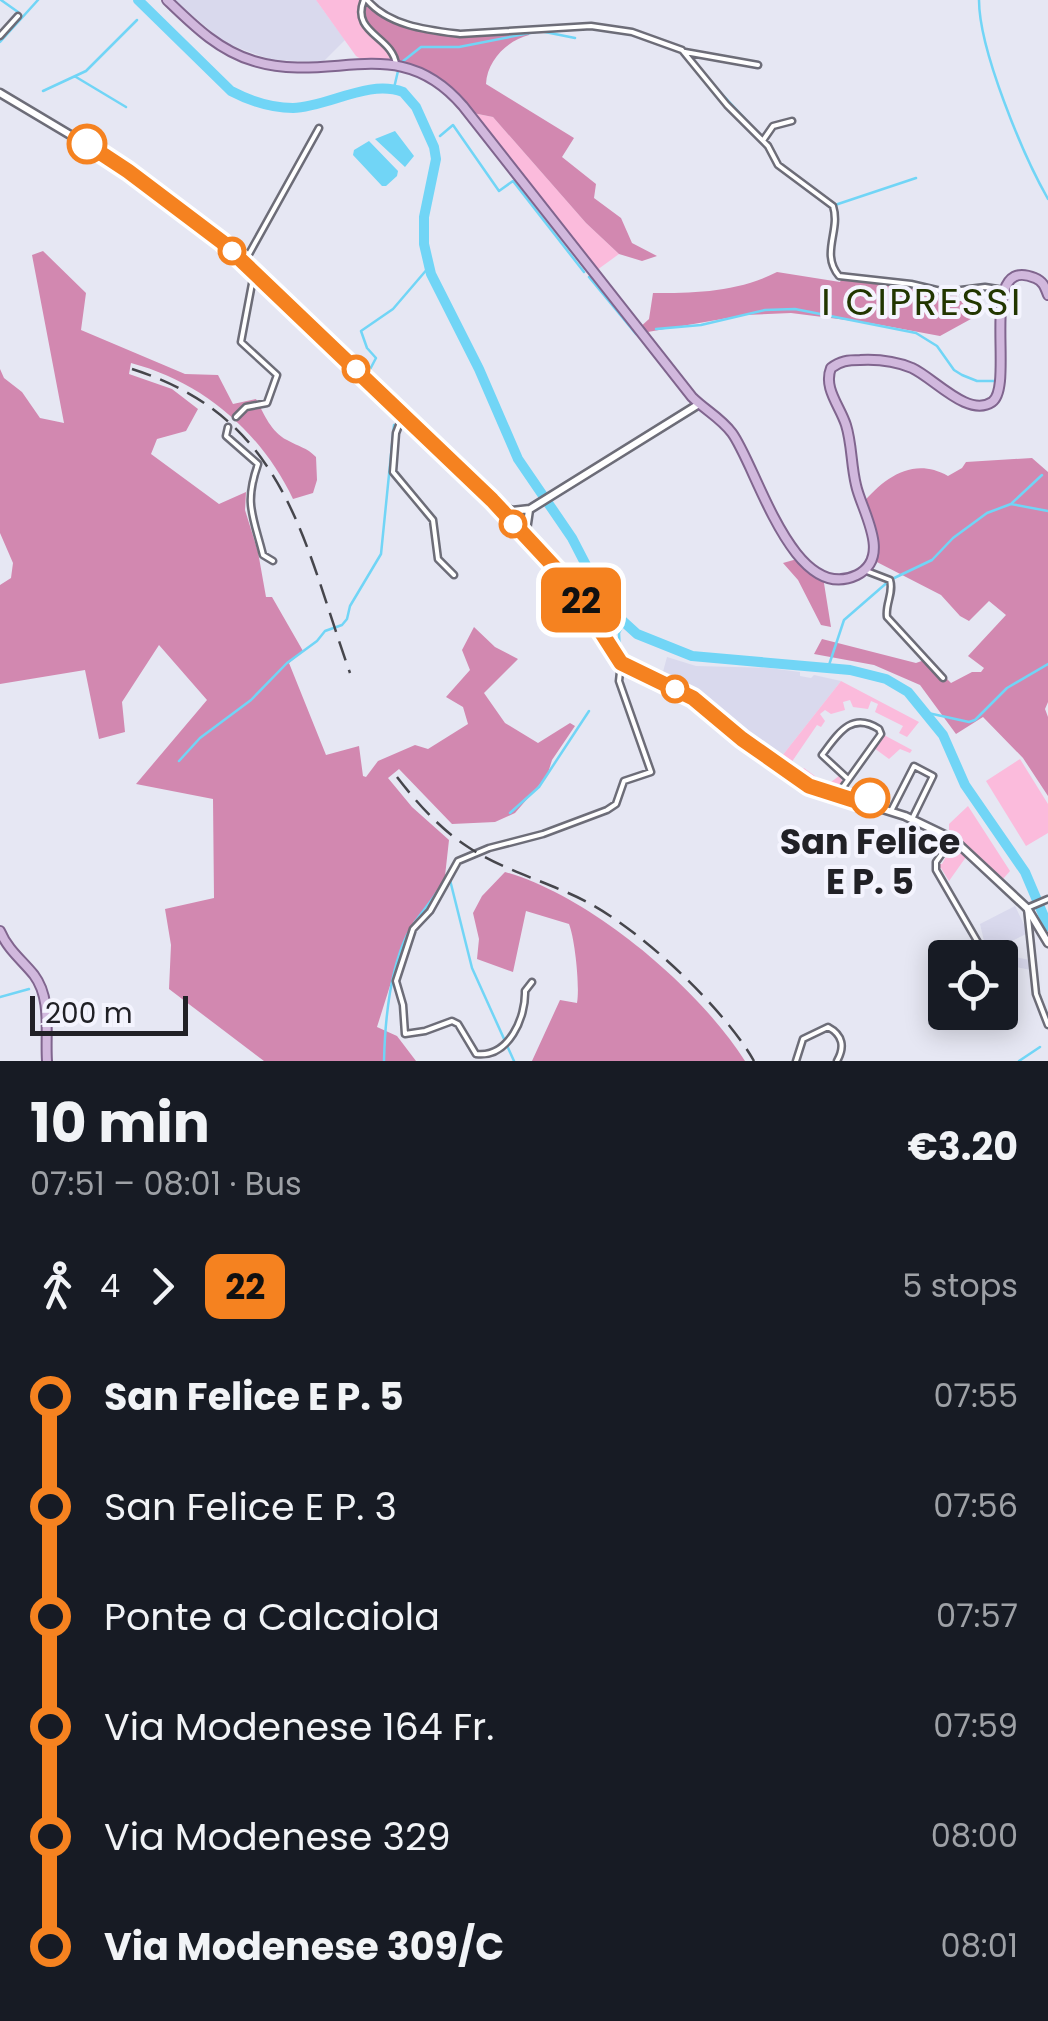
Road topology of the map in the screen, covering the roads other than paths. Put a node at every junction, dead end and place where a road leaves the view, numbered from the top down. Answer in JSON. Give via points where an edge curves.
{"nodes":[{"id":1,"x":167,"y":0,"type":"edge"},
{"id":2,"x":366,"y":0,"type":"edge"},
{"id":3,"x":18,"y":16,"type":"dead end"},
{"id":4,"x":0,"y":36,"type":"edge"},
{"id":5,"x":684,"y":52,"type":"junction"},
{"id":6,"x":396,"y":65,"type":"junction"},
{"id":7,"x":758,"y":65,"type":"dead end"},
{"id":8,"x":0,"y":93,"type":"edge"},
{"id":9,"x":792,"y":121,"type":"dead end"},
{"id":10,"x":319,"y":128,"type":"dead end"},
{"id":11,"x":764,"y":141,"type":"junction"},
{"id":12,"x":244,"y":263,"type":"junction"},
{"id":13,"x":254,"y":273,"type":"junction"},
{"id":14,"x":1004,"y":290,"type":"junction"},
{"id":15,"x":1048,"y":295,"type":"edge"},
{"id":16,"x":699,"y":404,"type":"junction"},
{"id":17,"x":403,"y":415,"type":"junction"},
{"id":18,"x":236,"y":418,"type":"dead end"},
{"id":19,"x":228,"y":427,"type":"dead end"},
{"id":20,"x":494,"y":502,"type":"junction"},
{"id":21,"x":533,"y":507,"type":"junction"},
{"id":22,"x":525,"y":538,"type":"junction"},
{"id":23,"x":273,"y":560,"type":"dead end"},
{"id":24,"x":864,"y":570,"type":"junction"},
{"id":25,"x":454,"y":575,"type":"dead end"},
{"id":26,"x":621,"y":663,"type":"junction"},
{"id":27,"x":943,"y":678,"type":"dead end"},
{"id":28,"x":848,"y":779,"type":"junction"},
{"id":29,"x":837,"y":795,"type":"junction"},
{"id":30,"x":891,"y":811,"type":"junction"},
{"id":31,"x":912,"y":818,"type":"junction"},
{"id":32,"x":953,"y":839,"type":"junction"},
{"id":33,"x":1048,"y":899,"type":"edge"},
{"id":34,"x":1029,"y":907,"type":"junction"},
{"id":35,"x":0,"y":931,"type":"edge"},
{"id":36,"x":976,"y":940,"type":"edge"},
{"id":37,"x":1048,"y":943,"type":"edge"},
{"id":38,"x":532,"y":982,"type":"dead end"},
{"id":39,"x":1048,"y":1025,"type":"edge"},
{"id":40,"x":47,"y":1061,"type":"edge"},
{"id":41,"x":796,"y":1061,"type":"edge"},
{"id":42,"x":837,"y":1061,"type":"edge"}],
"edges":[{"from":1,"to":6,"type":"main road","via":[[208,38],[252,61]]},
{"from":2,"to":5,"type":"street","via":[[385,17],[460,34],[605,27]]},
{"from":2,"to":6,"type":"street","via":[[363,24],[393,52]]},
{"from":3,"to":4,"type":"street"},
{"from":5,"to":7,"type":"street"},
{"from":5,"to":11,"type":"street"},
{"from":6,"to":16,"type":"main road","via":[[421,72],[457,99]]},
{"from":8,"to":12,"type":"street","via":[[118,164]]},
{"from":9,"to":11,"type":"street","via":[[771,128]]},
{"from":10,"to":12,"type":"street"},
{"from":11,"to":14,"type":"street","via":[[778,166],[833,206],[829,256],[839,276],[942,292]]},
{"from":12,"to":13,"type":"street"},
{"from":13,"to":17,"type":"street"},
{"from":13,"to":18,"type":"street","via":[[241,342],[277,375],[269,400],[246,406]]},
{"from":14,"to":15,"type":"main road","via":[[1012,278],[1030,276]]},
{"from":14,"to":24,"type":"main road","via":[[1002,385],[988,404],[966,403],[922,373],[888,360],[847,360],[831,368],[828,383],[846,424],[855,484],[873,535]]},
{"from":16,"to":21,"type":"street"},
{"from":16,"to":24,"type":"main road","via":[[733,434],[802,559],[835,577]]},
{"from":17,"to":20,"type":"street"},
{"from":17,"to":25,"type":"street","via":[[393,472],[433,520],[438,559]]},
{"from":19,"to":23,"type":"street","via":[[226,436],[258,464],[248,508],[263,555]]},
{"from":20,"to":21,"type":"street","via":[[512,511]]},
{"from":20,"to":22,"type":"street"},
{"from":21,"to":22,"type":"street"},
{"from":22,"to":26,"type":"street","via":[[574,589]]},
{"from":24,"to":27,"type":"street","via":[[890,580],[887,617]]},
{"from":26,"to":29,"type":"street","via":[[693,698],[802,782]]},
{"from":26,"to":38,"type":"street","via":[[619,682],[651,772],[624,780],[616,804],[603,812],[458,861],[413,929],[396,981],[405,1034],[452,1022],[476,1054],[498,1050],[521,1017]]},
{"from":28,"to":28,"type":"street","via":[[880,734],[869,723],[841,728],[822,755]]},
{"from":28,"to":29,"type":"street"},
{"from":29,"to":30,"type":"street"},
{"from":30,"to":31,"type":"street"},
{"from":30,"to":31,"type":"street","via":[[914,766],[934,776]]},
{"from":31,"to":32,"type":"street"},
{"from":32,"to":34,"type":"street"},
{"from":32,"to":36,"type":"street","via":[[936,870]]},
{"from":33,"to":34,"type":"street"},
{"from":34,"to":37,"type":"street"},
{"from":34,"to":39,"type":"street","via":[[1036,994]]},
{"from":35,"to":40,"type":"main road","via":[[43,992]]},
{"from":41,"to":42,"type":"street","via":[[803,1039],[828,1027],[842,1040]]}]}
